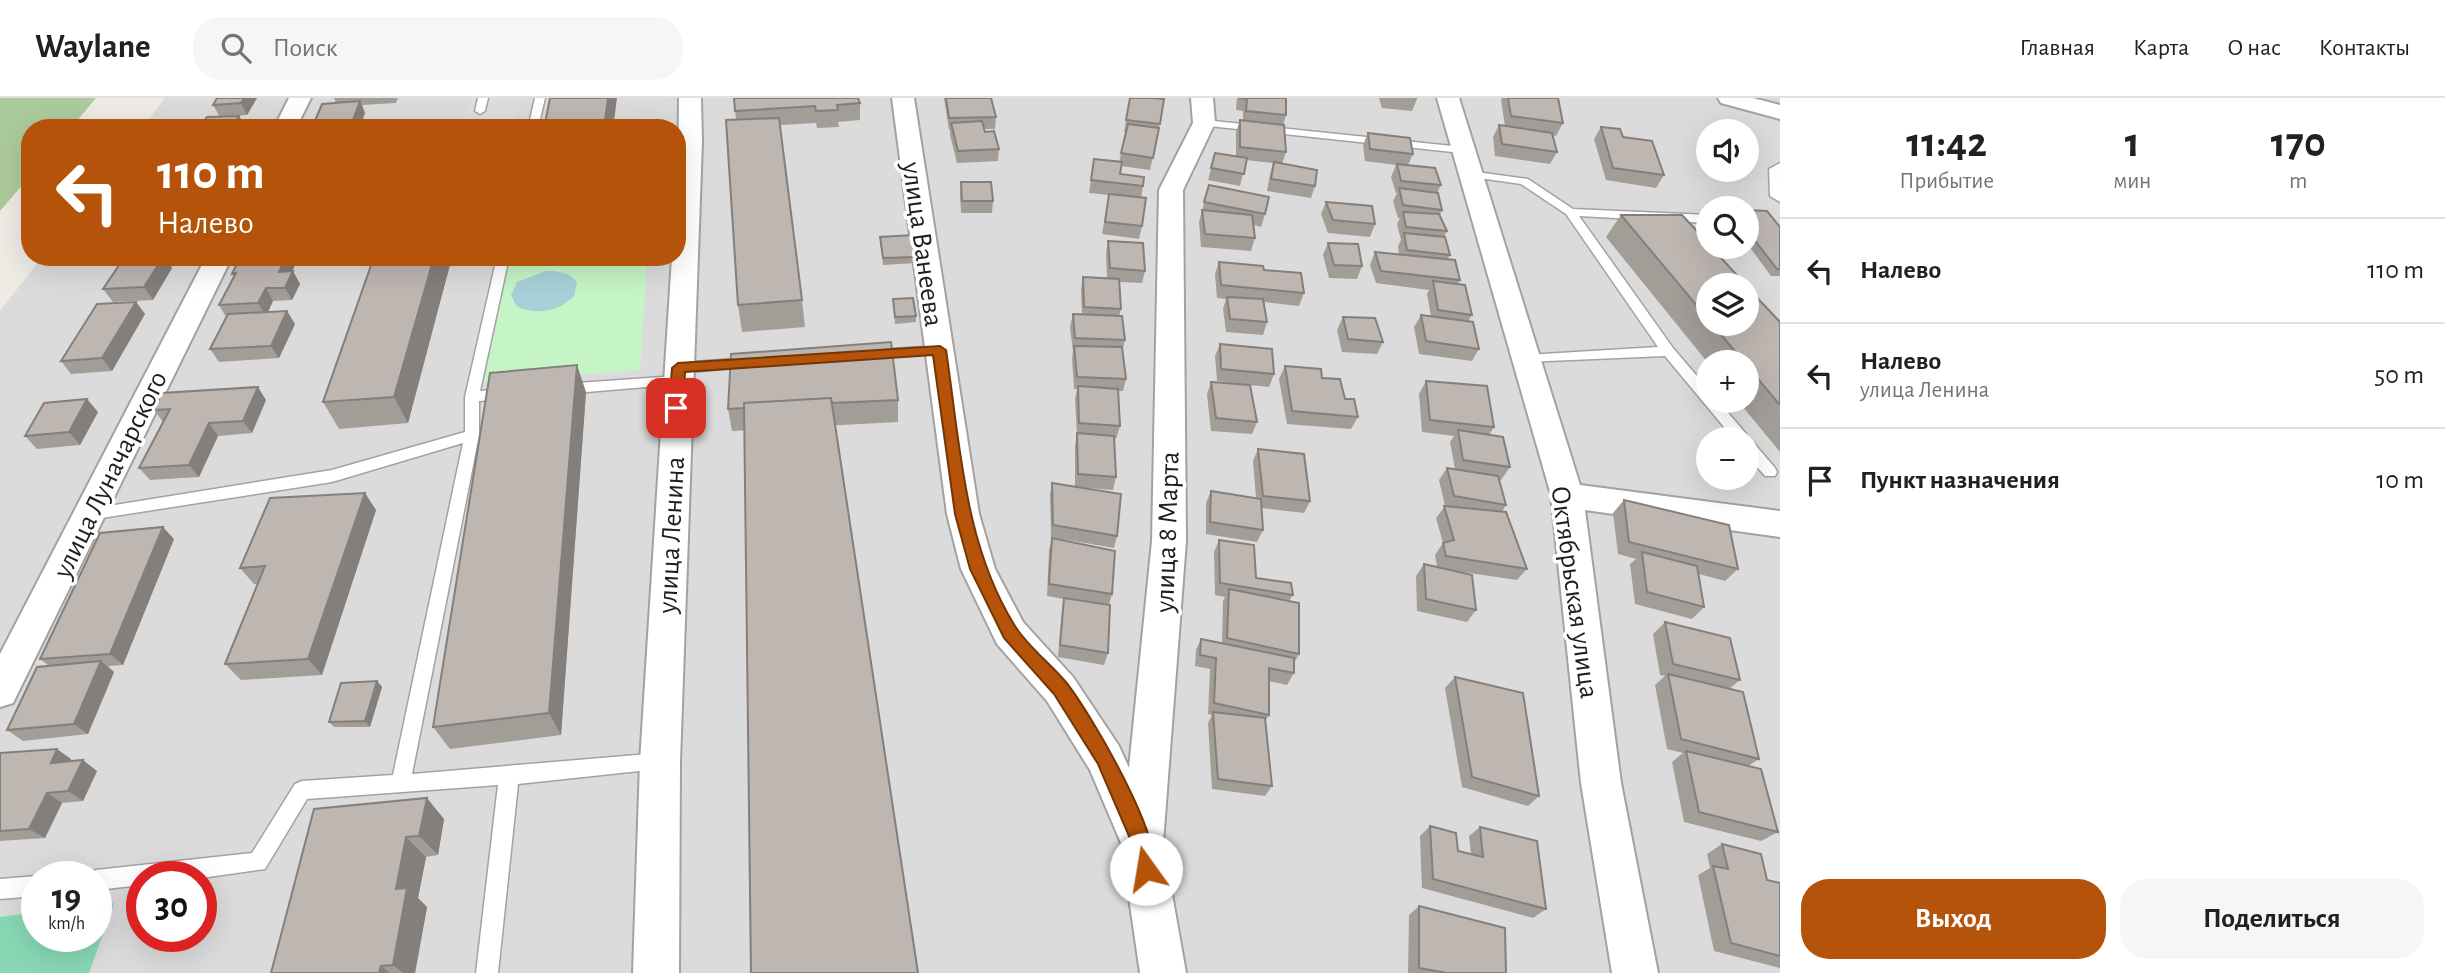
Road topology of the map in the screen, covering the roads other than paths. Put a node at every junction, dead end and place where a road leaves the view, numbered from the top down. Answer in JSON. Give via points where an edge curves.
{"nodes":[{"id":1,"x":300,"y":98,"type":"edge"},
{"id":2,"x":483,"y":98,"type":"edge"},
{"id":3,"x":540,"y":98,"type":"edge"},
{"id":4,"x":690,"y":98,"type":"edge"},
{"id":5,"x":903,"y":98,"type":"edge"},
{"id":6,"x":1448,"y":98,"type":"edge"},
{"id":7,"x":1729,"y":98,"type":"edge"},
{"id":8,"x":480,"y":111,"type":"dead end"},
{"id":9,"x":1203,"y":111,"type":"edge"},
{"id":10,"x":1780,"y":112,"type":"edge"},
{"id":11,"x":290,"y":119,"type":"edge"},
{"id":12,"x":535,"y":119,"type":"edge"},
{"id":13,"x":686,"y":153,"type":"edge"},
{"id":14,"x":1465,"y":162,"type":"junction"},
{"id":15,"x":1780,"y":166,"type":"edge"},
{"id":16,"x":1780,"y":199,"type":"edge"},
{"id":17,"x":1570,"y":212,"type":"junction"},
{"id":18,"x":1696,"y":218,"type":"edge"},
{"id":19,"x":214,"y":266,"type":"edge"},
{"id":20,"x":501,"y":266,"type":"edge"},
{"id":21,"x":681,"y":266,"type":"edge"},
{"id":22,"x":940,"y":350,"type":"junction"},
{"id":23,"x":1668,"y":351,"type":"junction"},
{"id":24,"x":860,"y":355,"type":"edge"},
{"id":25,"x":1525,"y":359,"type":"junction"},
{"id":26,"x":765,"y":362,"type":"edge"},
{"id":27,"x":678,"y":374,"type":"junction"},
{"id":28,"x":1696,"y":384,"type":"edge"},
{"id":29,"x":547,"y":391,"type":"edge"},
{"id":30,"x":522,"y":393,"type":"edge"},
{"id":31,"x":472,"y":397,"type":"junction"},
{"id":32,"x":1720,"y":413,"type":"edge"},
{"id":33,"x":1732,"y":427,"type":"edge"},
{"id":34,"x":472,"y":435,"type":"junction"},
{"id":35,"x":1759,"y":459,"type":"edge"},
{"id":36,"x":1770,"y":471,"type":"dead end"},
{"id":37,"x":1567,"y":495,"type":"junction"},
{"id":38,"x":89,"y":514,"type":"junction"},
{"id":39,"x":1780,"y":524,"type":"edge"},
{"id":40,"x":0,"y":691,"type":"edge"},
{"id":41,"x":660,"y":762,"type":"junction"},
{"id":42,"x":509,"y":776,"type":"junction"},
{"id":43,"x":401,"y":783,"type":"junction"},
{"id":44,"x":1142,"y":843,"type":"junction"},
{"id":45,"x":112,"y":878,"type":"edge"},
{"id":46,"x":21,"y":887,"type":"edge"},
{"id":47,"x":0,"y":889,"type":"edge"},
{"id":48,"x":486,"y":973,"type":"edge"},
{"id":49,"x":656,"y":973,"type":"edge"},
{"id":50,"x":1163,"y":973,"type":"edge"},
{"id":51,"x":1635,"y":973,"type":"edge"}],
"edges":[{"from":1,"to":11,"type":"street"},
{"from":2,"to":8,"type":"lane"},
{"from":3,"to":12,"type":"lane"},
{"from":4,"to":13,"type":"street","name":"улица Ленина"},
{"from":5,"to":22,"type":"street","name":"улица Ванеева"},
{"from":6,"to":14,"type":"street","name":"Октябрьская улица"},
{"from":7,"to":10,"type":"street"},
{"from":9,"to":14,"type":"lane"},
{"from":9,"to":44,"type":"street","name":"улица 8 Марта","via":[[1171,190],[1169,541]]},
{"from":14,"to":17,"type":"lane","via":[[1524,181]]},
{"from":14,"to":25,"type":"street","name":"Октябрьская улица"},
{"from":15,"to":16,"type":"lane","via":[[1775,169]]},
{"from":17,"to":18,"type":"lane"},
{"from":17,"to":23,"type":"lane"},
{"from":19,"to":38,"type":"street","name":"улица Луначарского"},
{"from":20,"to":31,"type":"lane"},
{"from":21,"to":27,"type":"street","name":"улица Ленина"},
{"from":22,"to":24,"type":"lane"},
{"from":22,"to":44,"type":"street","name":"улица Ванеева","via":[[963,514],[978,569],[1010,633],[1060,688],[1105,759]]},
{"from":23,"to":25,"type":"lane"},
{"from":23,"to":28,"type":"lane"},
{"from":25,"to":37,"type":"street","name":"Октябрьская улица"},
{"from":26,"to":27,"type":"lane"},
{"from":27,"to":29,"type":"lane"},
{"from":27,"to":41,"type":"street","name":"улица Ленина"},
{"from":30,"to":31,"type":"lane"},
{"from":31,"to":34,"type":"lane"},
{"from":32,"to":33,"type":"lane"},
{"from":34,"to":38,"type":"lane","via":[[332,476]]},
{"from":34,"to":43,"type":"lane"},
{"from":35,"to":36,"type":"lane"},
{"from":37,"to":39,"type":"street"},
{"from":37,"to":51,"type":"street","name":"Октябрьская улица","via":[[1601,783]]},
{"from":38,"to":40,"type":"street","name":"улица Луначарского"},
{"from":41,"to":42,"type":"lane"},
{"from":41,"to":49,"type":"street","name":"улица Ленина"},
{"from":42,"to":43,"type":"lane"},
{"from":42,"to":48,"type":"lane"},
{"from":43,"to":45,"type":"lane","via":[[302,790],[258,862]]},
{"from":44,"to":50,"type":"street","name":"улица 8 Марта"},
{"from":46,"to":47,"type":"lane"}]}
